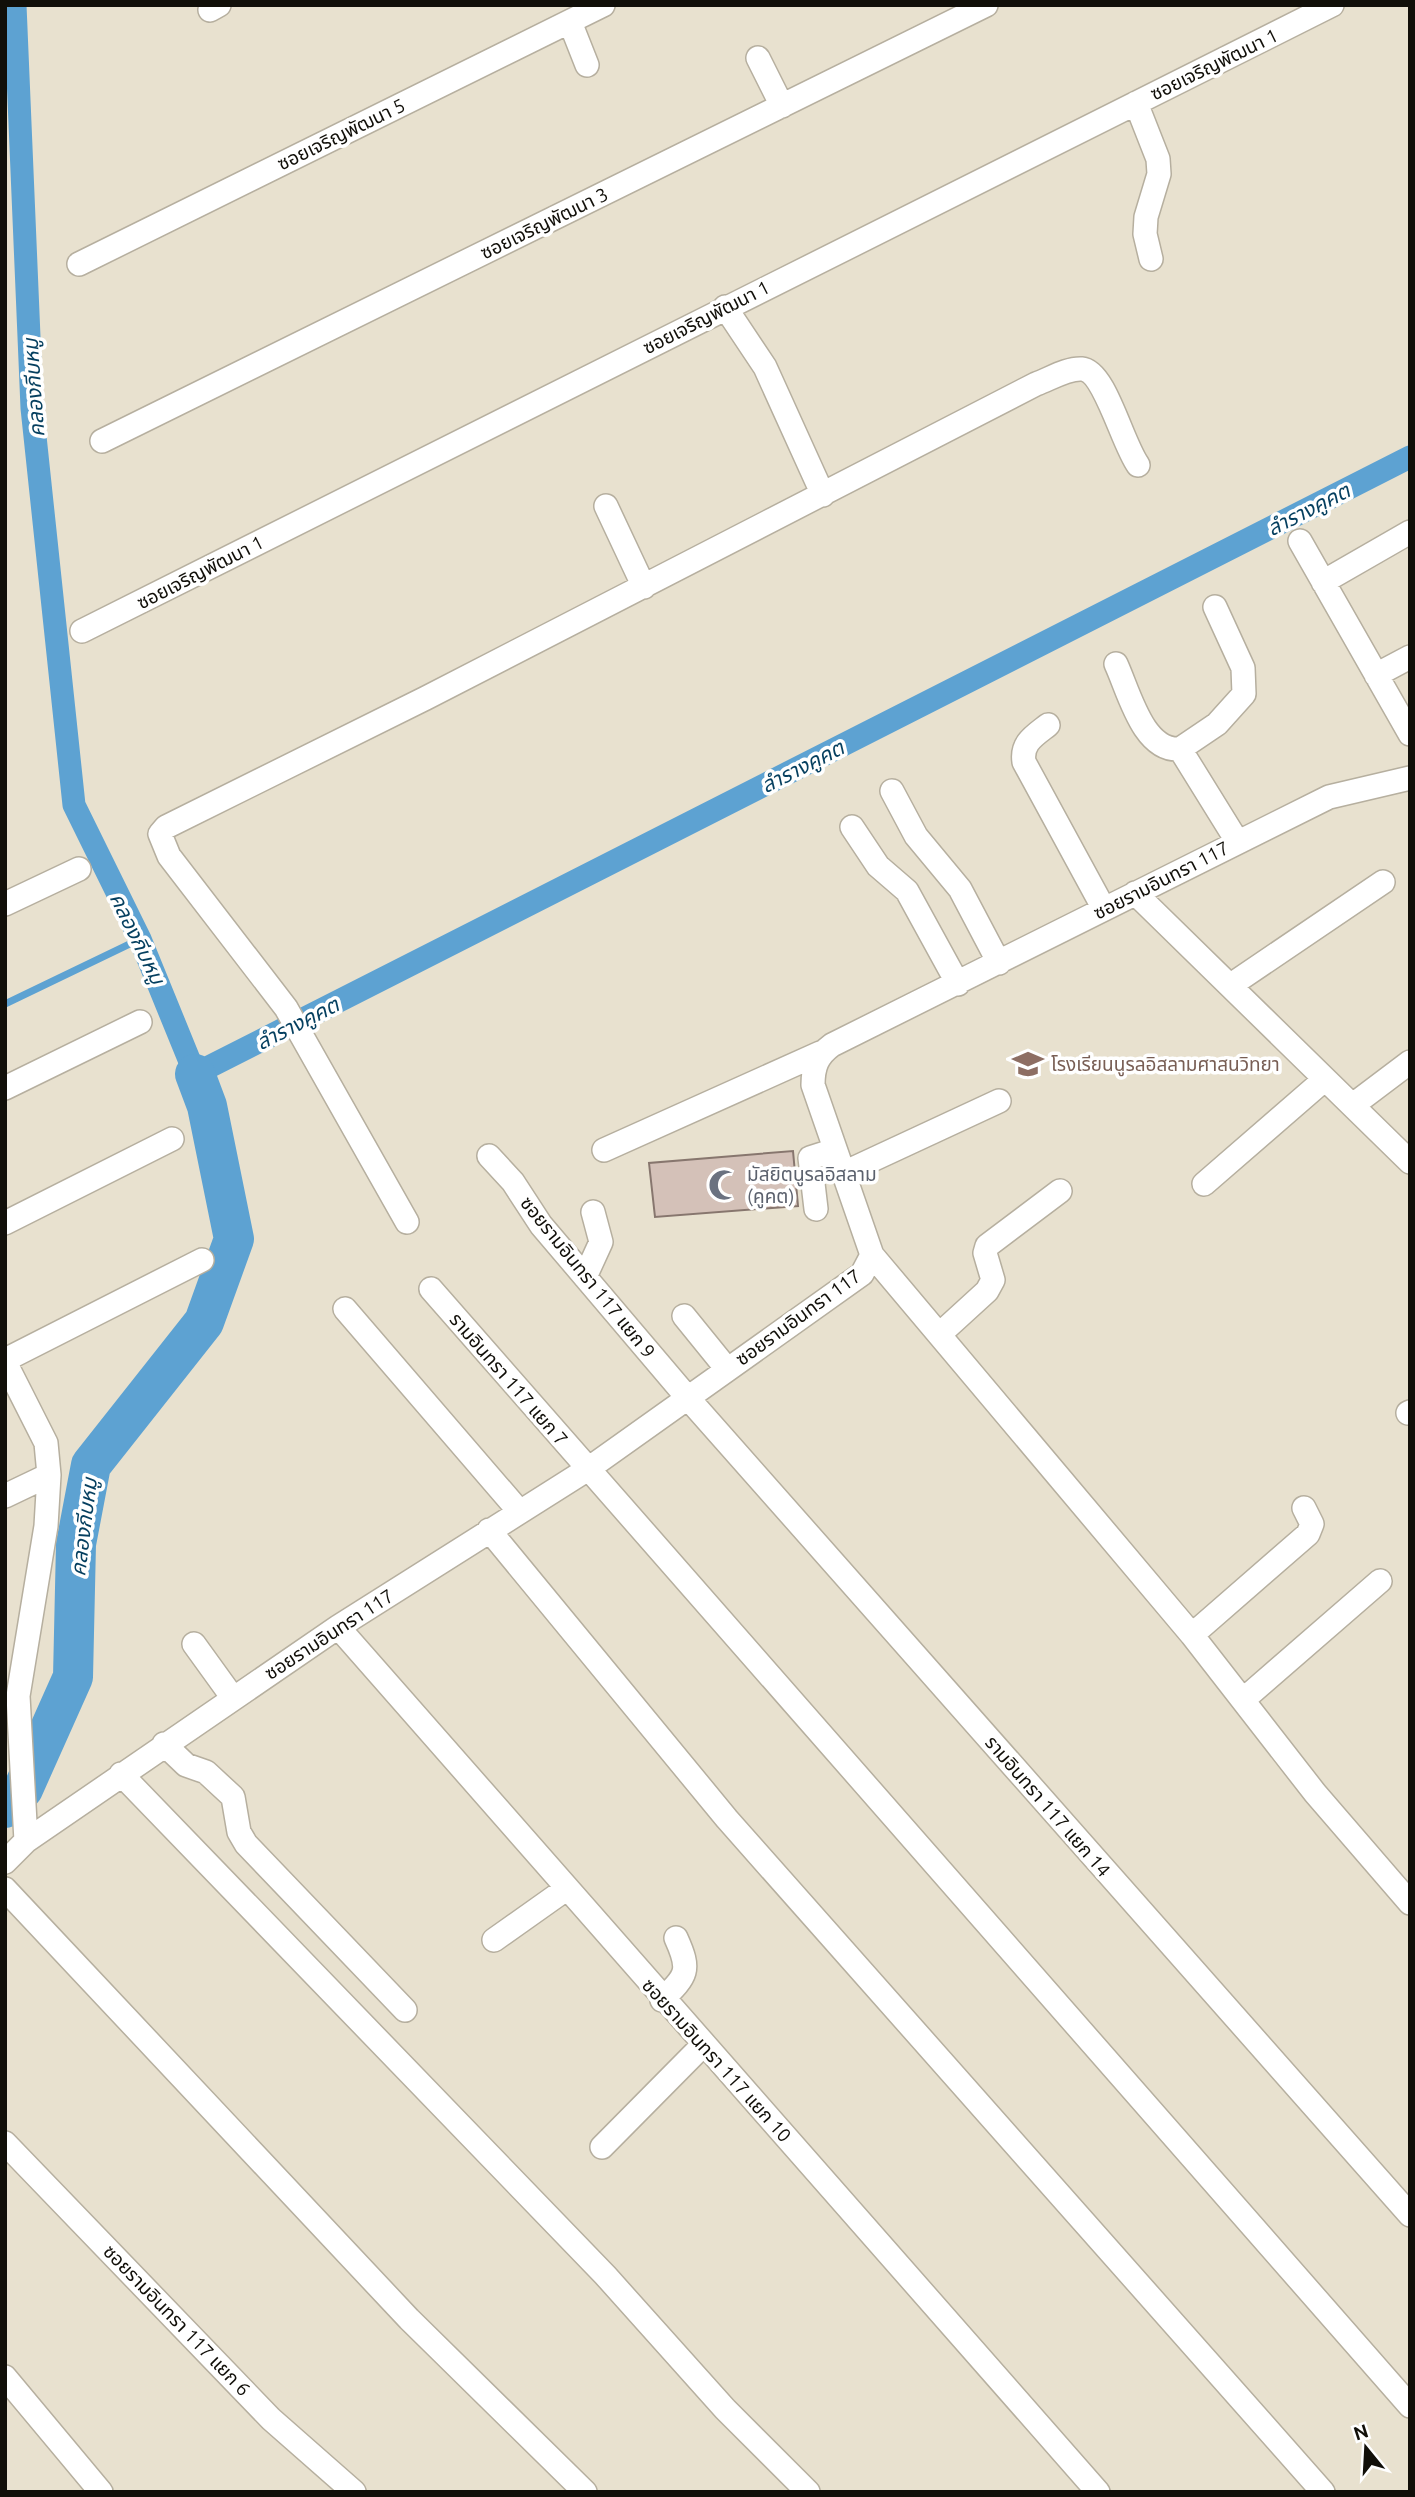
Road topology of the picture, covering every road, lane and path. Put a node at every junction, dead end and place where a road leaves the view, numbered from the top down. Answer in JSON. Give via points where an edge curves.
{"nodes":[{"id":1,"x":603,"y":5,"type":"edge"},
{"id":2,"x":986,"y":5,"type":"edge"},
{"id":3,"x":1332,"y":5,"type":"edge"},
{"id":4,"x":570,"y":22,"type":"junction"},
{"id":5,"x":758,"y":58,"type":"dead end"},
{"id":6,"x":587,"y":65,"type":"dead end"},
{"id":7,"x":1136,"y":103,"type":"junction"},
{"id":8,"x":782,"y":106,"type":"junction"},
{"id":9,"x":1151,"y":259,"type":"dead end"},
{"id":10,"x":79,"y":264,"type":"dead end"},
{"id":11,"x":725,"y":307,"type":"junction"},
{"id":12,"x":102,"y":441,"type":"dead end"},
{"id":13,"x":1138,"y":465,"type":"dead end"},
{"id":14,"x":823,"y":495,"type":"junction"},
{"id":15,"x":606,"y":506,"type":"dead end"},
{"id":16,"x":1410,"y":532,"type":"edge"},
{"id":17,"x":1300,"y":541,"type":"dead end"},
{"id":18,"x":1323,"y":582,"type":"junction"},
{"id":19,"x":644,"y":587,"type":"junction"},
{"id":20,"x":1215,"y":607,"type":"dead end"},
{"id":21,"x":82,"y":631,"type":"dead end"},
{"id":22,"x":1410,"y":657,"type":"edge"},
{"id":23,"x":1115,"y":664,"type":"dead end"},
{"id":24,"x":1376,"y":675,"type":"junction"},
{"id":25,"x":1048,"y":725,"type":"dead end"},
{"id":26,"x":1410,"y":734,"type":"edge"},
{"id":27,"x":1180,"y":749,"type":"junction"},
{"id":28,"x":1410,"y":778,"type":"edge"},
{"id":29,"x":892,"y":791,"type":"dead end"},
{"id":30,"x":852,"y":827,"type":"dead end"},
{"id":31,"x":1237,"y":841,"type":"junction"},
{"id":32,"x":79,"y":869,"type":"dead end"},
{"id":33,"x":1383,"y":881,"type":"dead end"},
{"id":34,"x":1135,"y":893,"type":"junction"},
{"id":35,"x":5,"y":904,"type":"edge"},
{"id":36,"x":1104,"y":909,"type":"junction"},
{"id":37,"x":999,"y":963,"type":"junction"},
{"id":38,"x":958,"y":984,"type":"junction"},
{"id":39,"x":1231,"y":985,"type":"junction"},
{"id":40,"x":140,"y":1023,"type":"dead end"},
{"id":41,"x":820,"y":1053,"type":"junction"},
{"id":42,"x":1410,"y":1062,"type":"edge"},
{"id":43,"x":1325,"y":1079,"type":"junction"},
{"id":44,"x":5,"y":1088,"type":"edge"},
{"id":45,"x":999,"y":1101,"type":"dead end"},
{"id":46,"x":1353,"y":1105,"type":"junction"},
{"id":47,"x":172,"y":1139,"type":"dead end"},
{"id":48,"x":604,"y":1150,"type":"dead end"},
{"id":49,"x":835,"y":1150,"type":"junction"},
{"id":50,"x":489,"y":1156,"type":"dead end"},
{"id":51,"x":1410,"y":1162,"type":"edge"},
{"id":52,"x":844,"y":1173,"type":"junction"},
{"id":53,"x":1204,"y":1184,"type":"dead end"},
{"id":54,"x":1060,"y":1191,"type":"dead end"},
{"id":55,"x":816,"y":1209,"type":"dead end"},
{"id":56,"x":593,"y":1212,"type":"dead end"},
{"id":57,"x":407,"y":1222,"type":"dead end"},
{"id":58,"x":5,"y":1223,"type":"edge"},
{"id":59,"x":872,"y":1255,"type":"junction"},
{"id":60,"x":202,"y":1261,"type":"dead end"},
{"id":61,"x":584,"y":1277,"type":"junction"},
{"id":62,"x":431,"y":1289,"type":"dead end"},
{"id":63,"x":345,"y":1309,"type":"dead end"},
{"id":64,"x":684,"y":1316,"type":"dead end"},
{"id":65,"x":941,"y":1334,"type":"junction"},
{"id":66,"x":5,"y":1361,"type":"edge"},
{"id":67,"x":727,"y":1369,"type":"junction"},
{"id":68,"x":687,"y":1397,"type":"junction"},
{"id":69,"x":588,"y":1469,"type":"junction"},
{"id":70,"x":49,"y":1475,"type":"junction"},
{"id":71,"x":5,"y":1496,"type":"edge"},
{"id":72,"x":1304,"y":1508,"type":"dead end"},
{"id":73,"x":519,"y":1511,"type":"junction"},
{"id":74,"x":489,"y":1530,"type":"junction"},
{"id":75,"x":1380,"y":1581,"type":"dead end"},
{"id":76,"x":338,"y":1627,"type":"junction"},
{"id":77,"x":1192,"y":1635,"type":"junction"},
{"id":78,"x":194,"y":1644,"type":"dead end"},
{"id":79,"x":233,"y":1698,"type":"junction"},
{"id":80,"x":1243,"y":1700,"type":"junction"},
{"id":81,"x":164,"y":1744,"type":"junction"},
{"id":82,"x":121,"y":1774,"type":"junction"},
{"id":83,"x":26,"y":1841,"type":"junction"},
{"id":84,"x":5,"y":1862,"type":"edge"},
{"id":85,"x":5,"y":1889,"type":"edge"},
{"id":86,"x":566,"y":1889,"type":"junction"},
{"id":87,"x":1410,"y":1903,"type":"edge"},
{"id":88,"x":676,"y":1938,"type":"dead end"},
{"id":89,"x":494,"y":1940,"type":"dead end"},
{"id":90,"x":662,"y":2000,"type":"junction"},
{"id":91,"x":405,"y":2010,"type":"dead end"},
{"id":92,"x":703,"y":2045,"type":"junction"},
{"id":93,"x":5,"y":2143,"type":"edge"},
{"id":94,"x":602,"y":2147,"type":"dead end"},
{"id":95,"x":1410,"y":2215,"type":"edge"},
{"id":96,"x":5,"y":2377,"type":"edge"},
{"id":97,"x":1410,"y":2406,"type":"edge"},
{"id":98,"x":101,"y":2492,"type":"edge"},
{"id":99,"x":354,"y":2492,"type":"edge"},
{"id":100,"x":585,"y":2492,"type":"edge"},
{"id":101,"x":808,"y":2492,"type":"edge"},
{"id":102,"x":1098,"y":2492,"type":"edge"},
{"id":103,"x":1323,"y":2492,"type":"edge"}],
"edges":[{"from":1,"to":4,"type":"street","name":"ซอยเจริญพัฒนา 5"},
{"from":2,"to":8,"type":"street","name":"ซอยเจริญพัฒนา 3"},
{"from":3,"to":7,"type":"street","name":"ซอยเจริญพัฒนา 1"},
{"from":4,"to":6,"type":"street"},
{"from":4,"to":10,"type":"street","name":"ซอยเจริญพัฒนา 5"},
{"from":5,"to":8,"type":"street"},
{"from":7,"to":9,"type":"street","via":[[1158,159],[1159,174],[1146,217]]},
{"from":7,"to":11,"type":"street","name":"ซอยเจริญพัฒนา 1"},
{"from":8,"to":12,"type":"street","name":"ซอยเจริญพัฒนา 3"},
{"from":11,"to":14,"type":"street","via":[[765,367]]},
{"from":11,"to":21,"type":"street","name":"ซอยเจริญพัฒนา 1"},
{"from":13,"to":14,"type":"street","via":[[1126,450],[1104,387],[1094,373],[1083,369],[1036,384]]},
{"from":14,"to":19,"type":"street"},
{"from":15,"to":19,"type":"street"},
{"from":16,"to":18,"type":"street"},
{"from":17,"to":18,"type":"street"},
{"from":18,"to":24,"type":"street"},
{"from":19,"to":57,"type":"street","via":[[166,827],[160,834],[169,856],[286,1008]]},
{"from":20,"to":27,"type":"street","via":[[1243,668],[1244,694],[1217,724]]},
{"from":22,"to":24,"type":"street"},
{"from":23,"to":27,"type":"street","via":[[1153,740],[1170,750]]},
{"from":24,"to":26,"type":"street"},
{"from":25,"to":36,"type":"street","via":[[1026,744],[1024,762]]},
{"from":27,"to":31,"type":"street"},
{"from":28,"to":31,"type":"street","name":"ซอยรามอินทรา 117","via":[[1329,797]]},
{"from":29,"to":37,"type":"street","via":[[916,836],[966,899]]},
{"from":30,"to":38,"type":"street","via":[[878,866],[908,891]]},
{"from":31,"to":34,"type":"street","name":"ซอยรามอินทรา 117"},
{"from":32,"to":35,"type":"street"},
{"from":33,"to":39,"type":"street"},
{"from":34,"to":36,"type":"street","name":"ซอยรามอินทรา 117"},
{"from":34,"to":39,"type":"street"},
{"from":36,"to":37,"type":"street","name":"ซอยรามอินทรา 117"},
{"from":37,"to":38,"type":"street","name":"ซอยรามอินทรา 117"},
{"from":38,"to":41,"type":"street","name":"ซอยรามอินทรา 117"},
{"from":39,"to":43,"type":"street"},
{"from":40,"to":44,"type":"street"},
{"from":41,"to":48,"type":"street"},
{"from":41,"to":49,"type":"street","name":"ซอยรามอินทรา 117","via":[[813,1085]]},
{"from":42,"to":46,"type":"street"},
{"from":43,"to":46,"type":"street"},
{"from":43,"to":53,"type":"street"},
{"from":45,"to":52,"type":"street"},
{"from":46,"to":51,"type":"street"},
{"from":47,"to":58,"type":"street"},
{"from":49,"to":52,"type":"street","name":"ซอยรามอินทรา 117"},
{"from":49,"to":55,"type":"street","via":[[810,1158]]},
{"from":50,"to":61,"type":"street","name":"ซอยรามอินทรา 117 แยก 9"},
{"from":52,"to":59,"type":"street","name":"ซอยรามอินทรา 117"},
{"from":54,"to":65,"type":"street","via":[[987,1245],[993,1280]]},
{"from":56,"to":61,"type":"street","via":[[601,1241]]},
{"from":59,"to":65,"type":"street"},
{"from":59,"to":67,"type":"street","name":"ซอยรามอินทรา 117","via":[[862,1274]]},
{"from":60,"to":66,"type":"street"},
{"from":61,"to":68,"type":"street","name":"ซอยรามอินทรา 117 แยก 9"},
{"from":62,"to":69,"type":"street","name":"รามอินทรา 117 แยก 7"},
{"from":63,"to":73,"type":"street"},
{"from":64,"to":67,"type":"street"},
{"from":65,"to":77,"type":"street"},
{"from":66,"to":70,"type":"street","via":[[46,1443]]},
{"from":67,"to":68,"type":"street","name":"ซอยรามอินทรา 117"},
{"from":68,"to":69,"type":"street","name":"ซอยรามอินทรา 117"},
{"from":68,"to":95,"type":"street","name":"รามอินทรา 117 แยก 14"},
{"from":69,"to":73,"type":"street","name":"ซอยรามอินทรา 117"},
{"from":69,"to":97,"type":"street","name":"รามอินทรา 117 แยก 7"},
{"from":70,"to":71,"type":"street"},
{"from":70,"to":83,"type":"street","via":[[46,1526],[18,1696]]},
{"from":72,"to":77,"type":"street","via":[[1312,1524],[1308,1534]]},
{"from":73,"to":74,"type":"street","name":"ซอยรามอินทรา 117"},
{"from":74,"to":76,"type":"street","name":"ซอยรามอินทรา 117"},
{"from":74,"to":103,"type":"street","via":[[727,1819]]},
{"from":75,"to":80,"type":"street"},
{"from":76,"to":79,"type":"street","name":"ซอยรามอินทรา 117"},
{"from":76,"to":86,"type":"street","name":"ซอยรามอินทรา 117 แยก 10"},
{"from":77,"to":80,"type":"street"},
{"from":78,"to":79,"type":"street"},
{"from":79,"to":81,"type":"street","name":"ซอยรามอินทรา 117"},
{"from":80,"to":87,"type":"street"},
{"from":81,"to":82,"type":"street","name":"ซอยรามอินทรา 117"},
{"from":81,"to":91,"type":"street","via":[[233,1797],[239,1832],[246,1844]]},
{"from":82,"to":83,"type":"street","name":"ซอยรามอินทรา 117"},
{"from":82,"to":101,"type":"street"},
{"from":83,"to":84,"type":"street","name":"ซอยรามอินทรา 117"},
{"from":85,"to":100,"type":"street","via":[[391,2300]]},
{"from":86,"to":89,"type":"street"},
{"from":86,"to":90,"type":"street","name":"ซอยรามอินทรา 117 แยก 10"},
{"from":88,"to":90,"type":"street","via":[[687,1970]]},
{"from":90,"to":92,"type":"street","name":"ซอยรามอินทรา 117 แยก 10"},
{"from":92,"to":94,"type":"street"},
{"from":92,"to":102,"type":"street","name":"ซอยรามอินทรา 117 แยก 10"},
{"from":93,"to":99,"type":"street","name":"ซอยรามอินทรา 117 แยก 6","via":[[271,2419]]},
{"from":96,"to":98,"type":"street"}]}
